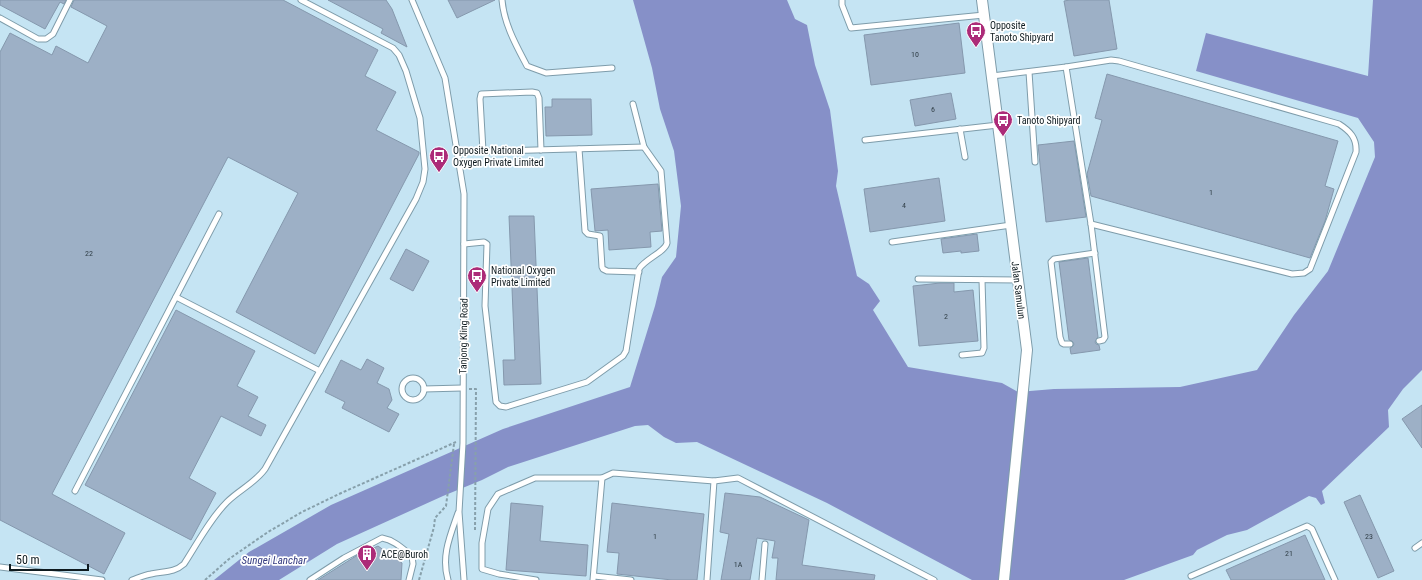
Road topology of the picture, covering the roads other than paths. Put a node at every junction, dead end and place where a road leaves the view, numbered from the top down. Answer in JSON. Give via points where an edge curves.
{"nodes":[{"id":1,"x":70,"y":0,"type":"edge"},
{"id":2,"x":301,"y":0,"type":"edge"},
{"id":3,"x":412,"y":0,"type":"edge"},
{"id":4,"x":502,"y":0,"type":"edge"},
{"id":5,"x":842,"y":0,"type":"edge"},
{"id":6,"x":982,"y":0,"type":"edge"},
{"id":7,"x":984,"y":15,"type":"junction"},
{"id":8,"x":0,"y":18,"type":"edge"},
{"id":9,"x":1066,"y":67,"type":"junction"},
{"id":10,"x":612,"y":68,"type":"dead end"},
{"id":11,"x":1029,"y":72,"type":"junction"},
{"id":12,"x":992,"y":76,"type":"junction"},
{"id":13,"x":633,"y":104,"type":"dead end"},
{"id":14,"x":998,"y":125,"type":"junction"},
{"id":15,"x":960,"y":129,"type":"junction"},
{"id":16,"x":865,"y":140,"type":"dead end"},
{"id":17,"x":644,"y":147,"type":"junction"},
{"id":18,"x":579,"y":149,"type":"junction"},
{"id":19,"x":541,"y":150,"type":"junction"},
{"id":20,"x":483,"y":151,"type":"junction"},
{"id":21,"x":457,"y":152,"type":"junction"},
{"id":22,"x":965,"y":157,"type":"dead end"},
{"id":23,"x":1035,"y":162,"type":"dead end"},
{"id":24,"x":219,"y":214,"type":"dead end"},
{"id":25,"x":1091,"y":224,"type":"junction"},
{"id":26,"x":1011,"y":225,"type":"junction"},
{"id":27,"x":892,"y":242,"type":"dead end"},
{"id":28,"x":464,"y":244,"type":"junction"},
{"id":29,"x":1095,"y":253,"type":"junction"},
{"id":30,"x":638,"y":272,"type":"junction"},
{"id":31,"x":918,"y":280,"type":"dead end"},
{"id":32,"x":982,"y":280,"type":"junction"},
{"id":33,"x":1018,"y":280,"type":"junction"},
{"id":34,"x":176,"y":297,"type":"junction"},
{"id":35,"x":1099,"y":342,"type":"dead end"},
{"id":36,"x":1070,"y":344,"type":"dead end"},
{"id":37,"x":962,"y":355,"type":"dead end"},
{"id":38,"x":320,"y":371,"type":"junction"},
{"id":39,"x":462,"y":388,"type":"junction"},
{"id":40,"x":424,"y":389,"type":"junction"},
{"id":41,"x":602,"y":478,"type":"junction"},
{"id":42,"x":714,"y":481,"type":"junction"},
{"id":43,"x":75,"y":491,"type":"dead end"},
{"id":44,"x":459,"y":512,"type":"junction"},
{"id":45,"x":1422,"y":543,"type":"edge"},
{"id":46,"x":765,"y":544,"type":"dead end"},
{"id":47,"x":1415,"y":548,"type":"dead end"},
{"id":48,"x":0,"y":567,"type":"edge"},
{"id":49,"x":1191,"y":576,"type":"dead end"},
{"id":50,"x":593,"y":578,"type":"edge"},
{"id":51,"x":102,"y":580,"type":"edge"},
{"id":52,"x":132,"y":580,"type":"edge"},
{"id":53,"x":310,"y":580,"type":"edge"},
{"id":54,"x":408,"y":580,"type":"edge"},
{"id":55,"x":448,"y":580,"type":"edge"},
{"id":56,"x":464,"y":580,"type":"edge"},
{"id":57,"x":536,"y":580,"type":"edge"},
{"id":58,"x":631,"y":580,"type":"edge"},
{"id":59,"x":707,"y":580,"type":"edge"},
{"id":60,"x":762,"y":580,"type":"edge"},
{"id":61,"x":934,"y":580,"type":"edge"},
{"id":62,"x":1004,"y":580,"type":"edge"},
{"id":63,"x":1335,"y":580,"type":"edge"}],
"edges":[{"from":1,"to":8,"type":"lane","via":[[53,34],[46,39],[38,39]]},
{"from":2,"to":38,"type":"lane","via":[[393,48],[399,55],[420,118],[425,169],[416,199]]},
{"from":3,"to":21,"type":"lane","name":"Tanjong Kling Road","via":[[445,78]]},
{"from":4,"to":10,"type":"lane","via":[[511,36],[527,66],[546,73]]},
{"from":5,"to":7,"type":"lane","via":[[851,28]]},
{"from":6,"to":7,"type":"street","name":"Jalan Samulun"},
{"from":7,"to":12,"type":"street","name":"Jalan Samulun"},
{"from":9,"to":11,"type":"lane"},
{"from":9,"to":25,"type":"lane"},
{"from":9,"to":25,"type":"lane","via":[[1119,60],[1339,124],[1350,131],[1357,144],[1310,269],[1304,273],[1292,274]]},
{"from":11,"to":12,"type":"lane"},
{"from":11,"to":23,"type":"lane"},
{"from":12,"to":14,"type":"street","name":"Jalan Samulun"},
{"from":13,"to":17,"type":"lane"},
{"from":14,"to":15,"type":"lane"},
{"from":14,"to":26,"type":"street","name":"Jalan Samulun"},
{"from":15,"to":16,"type":"lane"},
{"from":15,"to":22,"type":"lane"},
{"from":17,"to":18,"type":"lane"},
{"from":17,"to":30,"type":"lane","via":[[661,171],[667,243],[665,248],[643,262]]},
{"from":18,"to":19,"type":"lane"},
{"from":18,"to":30,"type":"lane","via":[[585,231],[600,236],[602,267],[605,271]]},
{"from":19,"to":20,"type":"lane"},
{"from":19,"to":20,"type":"lane","via":[[539,98],[537,93],[532,92],[481,94]]},
{"from":20,"to":21,"type":"lane"},
{"from":21,"to":28,"type":"lane","name":"Tanjong Kling Road","via":[[464,194]]},
{"from":24,"to":34,"type":"lane"},
{"from":25,"to":29,"type":"lane"},
{"from":26,"to":27,"type":"lane"},
{"from":26,"to":33,"type":"street","name":"Jalan Samulun"},
{"from":28,"to":30,"type":"lane","via":[[486,244],[485,306],[490,356],[496,402],[506,407],[587,382],[622,356],[626,351]]},
{"from":28,"to":39,"type":"lane","name":"Tanjong Kling Road"},
{"from":29,"to":35,"type":"lane","via":[[1105,336]]},
{"from":29,"to":36,"type":"lane","via":[[1054,259],[1051,262],[1060,337],[1064,344]]},
{"from":31,"to":32,"type":"lane"},
{"from":32,"to":33,"type":"lane"},
{"from":32,"to":37,"type":"lane","via":[[984,348],[982,353]]},
{"from":33,"to":62,"type":"street","name":"Jalan Samulun","via":[[1027,350]]},
{"from":34,"to":38,"type":"lane"},
{"from":34,"to":43,"type":"lane"},
{"from":38,"to":52,"type":"lane","via":[[265,469],[219,511],[184,564],[173,571],[149,574]]},
{"from":39,"to":40,"type":"lane"},
{"from":39,"to":44,"type":"lane","name":"Tanjong Kling Road","via":[[463,441]]},
{"from":40,"to":40,"type":"lane","via":[[422,396],[415,400],[408,399],[403,389],[405,382],[411,379],[422,382]]},
{"from":41,"to":42,"type":"lane","via":[[613,473]]},
{"from":41,"to":50,"type":"lane"},
{"from":41,"to":57,"type":"lane","via":[[535,478],[498,494],[488,509],[482,543],[482,569]]},
{"from":42,"to":59,"type":"lane"},
{"from":42,"to":61,"type":"lane","via":[[741,479]]},
{"from":44,"to":55,"type":"lane","name":"Tanjong Kling Road","via":[[445,557]]},
{"from":44,"to":56,"type":"lane","name":"Tanjong Kling Road"},
{"from":45,"to":47,"type":"lane"},
{"from":46,"to":60,"type":"lane"},
{"from":48,"to":51,"type":"lane"},
{"from":49,"to":63,"type":"lane","via":[[1307,526],[1312,529]]},
{"from":50,"to":58,"type":"lane"},
{"from":53,"to":54,"type":"lane","via":[[382,538],[394,542],[412,556],[413,564]]}]}
